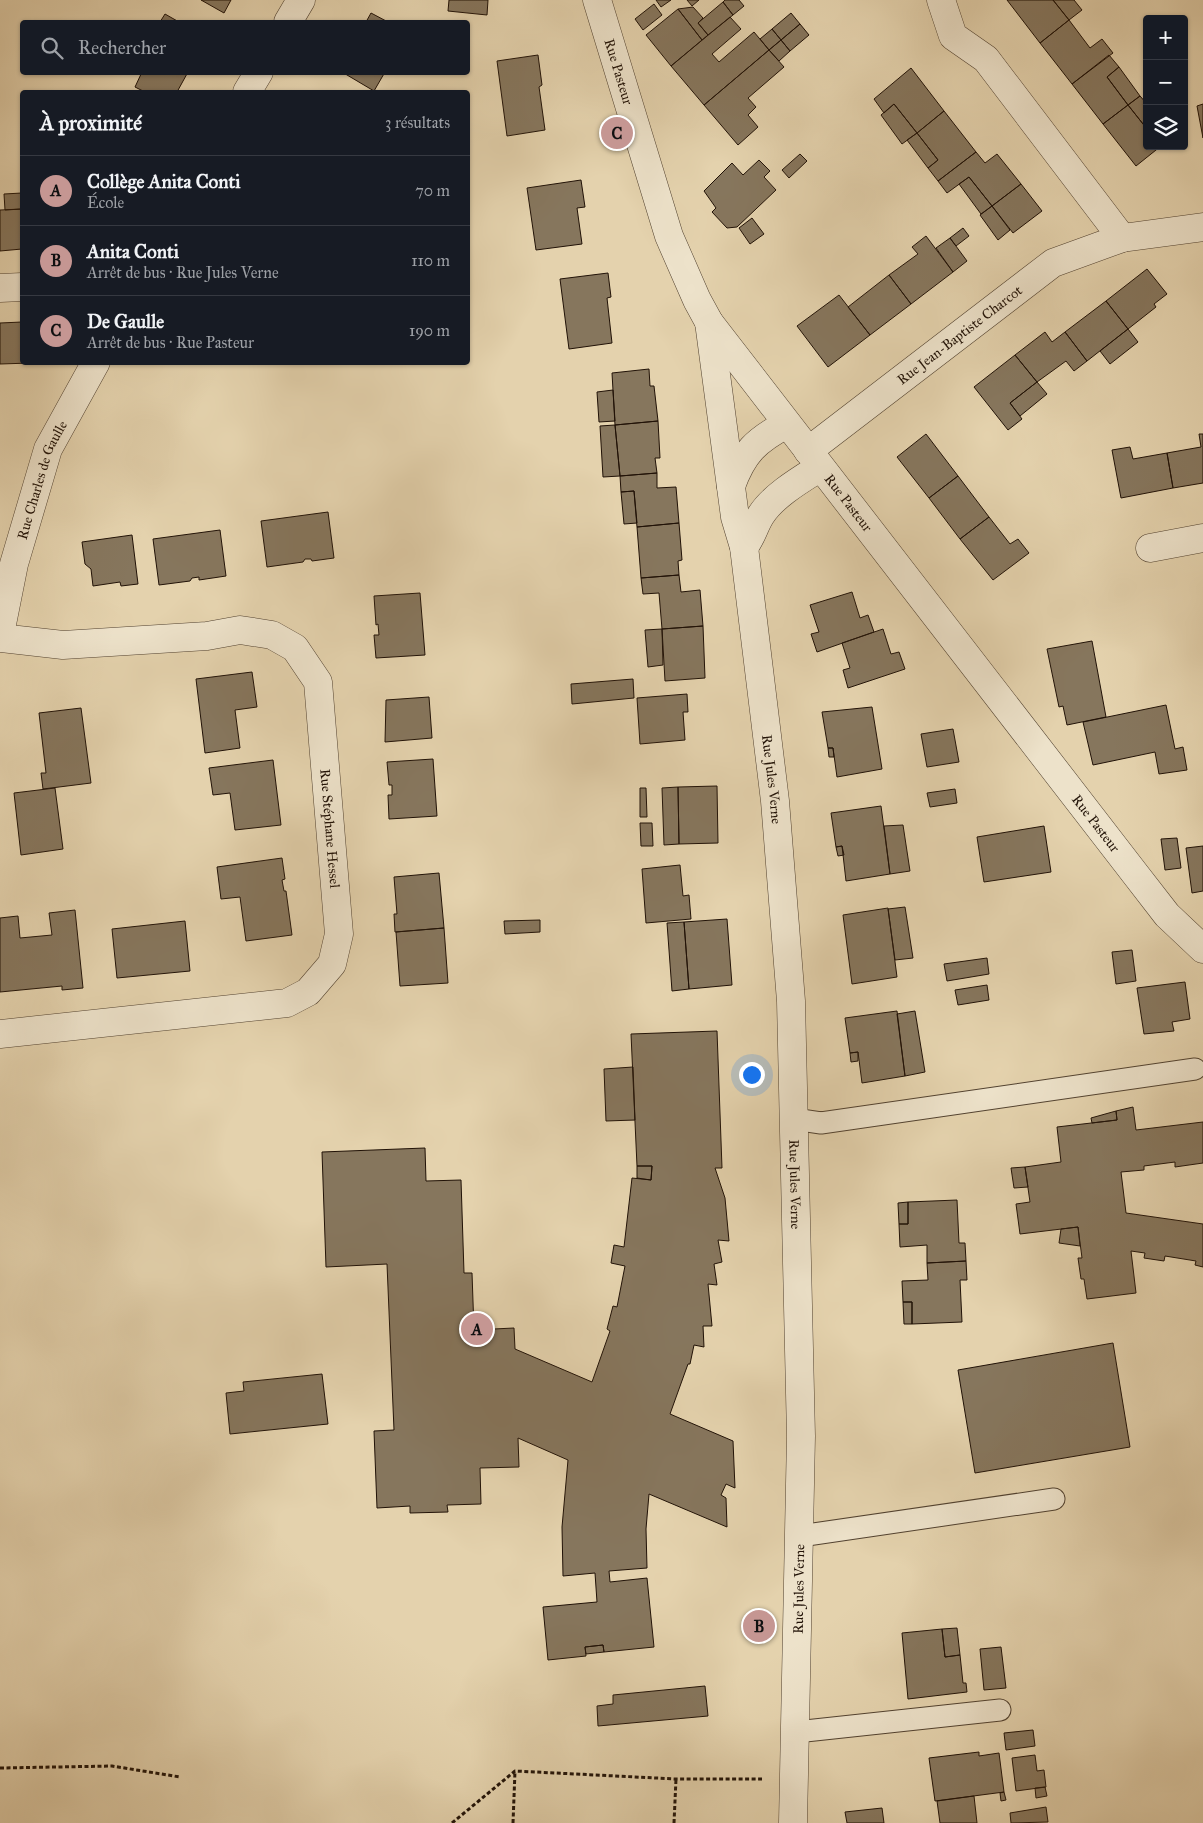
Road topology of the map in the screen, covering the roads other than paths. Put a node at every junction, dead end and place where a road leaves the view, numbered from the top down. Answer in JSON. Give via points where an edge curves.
{"nodes":[{"id":1,"x":301,"y":0,"type":"edge"},
{"id":2,"x":597,"y":0,"type":"edge"},
{"id":3,"x":941,"y":0,"type":"edge"},
{"id":4,"x":289,"y":20,"type":"edge"},
{"id":5,"x":257,"y":75,"type":"edge"},
{"id":6,"x":248,"y":90,"type":"edge"},
{"id":7,"x":1203,"y":227,"type":"edge"},
{"id":8,"x":1122,"y":238,"type":"junction"},
{"id":9,"x":20,"y":287,"type":"edge"},
{"id":10,"x":0,"y":288,"type":"edge"},
{"id":11,"x":709,"y":322,"type":"junction"},
{"id":12,"x":94,"y":365,"type":"edge"},
{"id":13,"x":787,"y":424,"type":"junction"},
{"id":14,"x":814,"y":459,"type":"junction"},
{"id":15,"x":731,"y":486,"type":"junction"},
{"id":16,"x":1203,"y":538,"type":"edge"},
{"id":17,"x":744,"y":547,"type":"junction"},
{"id":18,"x":1150,"y":548,"type":"dead end"},
{"id":19,"x":0,"y":634,"type":"edge"},
{"id":20,"x":0,"y":638,"type":"edge"},
{"id":21,"x":1203,"y":949,"type":"edge"},
{"id":22,"x":0,"y":1034,"type":"edge"},
{"id":23,"x":1195,"y":1069,"type":"dead end"},
{"id":24,"x":794,"y":1119,"type":"junction"},
{"id":25,"x":1054,"y":1499,"type":"dead end"},
{"id":26,"x":800,"y":1536,"type":"junction"},
{"id":27,"x":1000,"y":1710,"type":"dead end"},
{"id":28,"x":796,"y":1732,"type":"junction"},
{"id":29,"x":793,"y":1823,"type":"edge"}],
"edges":[{"from":1,"to":4,"type":"street"},
{"from":2,"to":11,"type":"street","name":"Rue Pasteur","via":[[669,236]]},
{"from":3,"to":8,"type":"street","via":[[953,36],[986,59]]},
{"from":5,"to":6,"type":"street"},
{"from":7,"to":8,"type":"street","name":"Rue Jean-Baptiste Charcot"},
{"from":8,"to":14,"type":"street","name":"Rue Jean-Baptiste Charcot","via":[[1053,263]]},
{"from":9,"to":10,"type":"street"},
{"from":11,"to":13,"type":"street","name":"Rue Pasteur"},
{"from":11,"to":15,"type":"street"},
{"from":12,"to":19,"type":"street","name":"Rue Charles de Gaulle","via":[[48,450],[14,564]]},
{"from":13,"to":14,"type":"street","name":"Rue Pasteur"},
{"from":13,"to":15,"type":"street","name":"Rue Jules Verne","via":[[758,442],[740,462]]},
{"from":14,"to":17,"type":"street","via":[[768,506]]},
{"from":14,"to":21,"type":"street","name":"Rue Pasteur","via":[[1146,889],[1167,915]]},
{"from":15,"to":17,"type":"street","name":"Rue Jules Verne","via":[[735,517]]},
{"from":16,"to":18,"type":"street"},
{"from":17,"to":24,"type":"street","name":"Rue Jules Verne","via":[[776,810],[791,1001]]},
{"from":20,"to":22,"type":"street","name":"Rue Stéphane Hessel","via":[[63,645],[207,636],[240,630],[272,635],[295,648],[318,682],[339,934],[332,964],[308,992],[287,1003]]},
{"from":23,"to":24,"type":"lane","via":[[821,1123]]},
{"from":24,"to":26,"type":"street","name":"Rue Jules Verne"},
{"from":25,"to":26,"type":"lane"},
{"from":26,"to":28,"type":"street","name":"Rue Jules Verne"},
{"from":27,"to":28,"type":"lane"},
{"from":28,"to":29,"type":"street","name":"Rue Jules Verne"}]}
